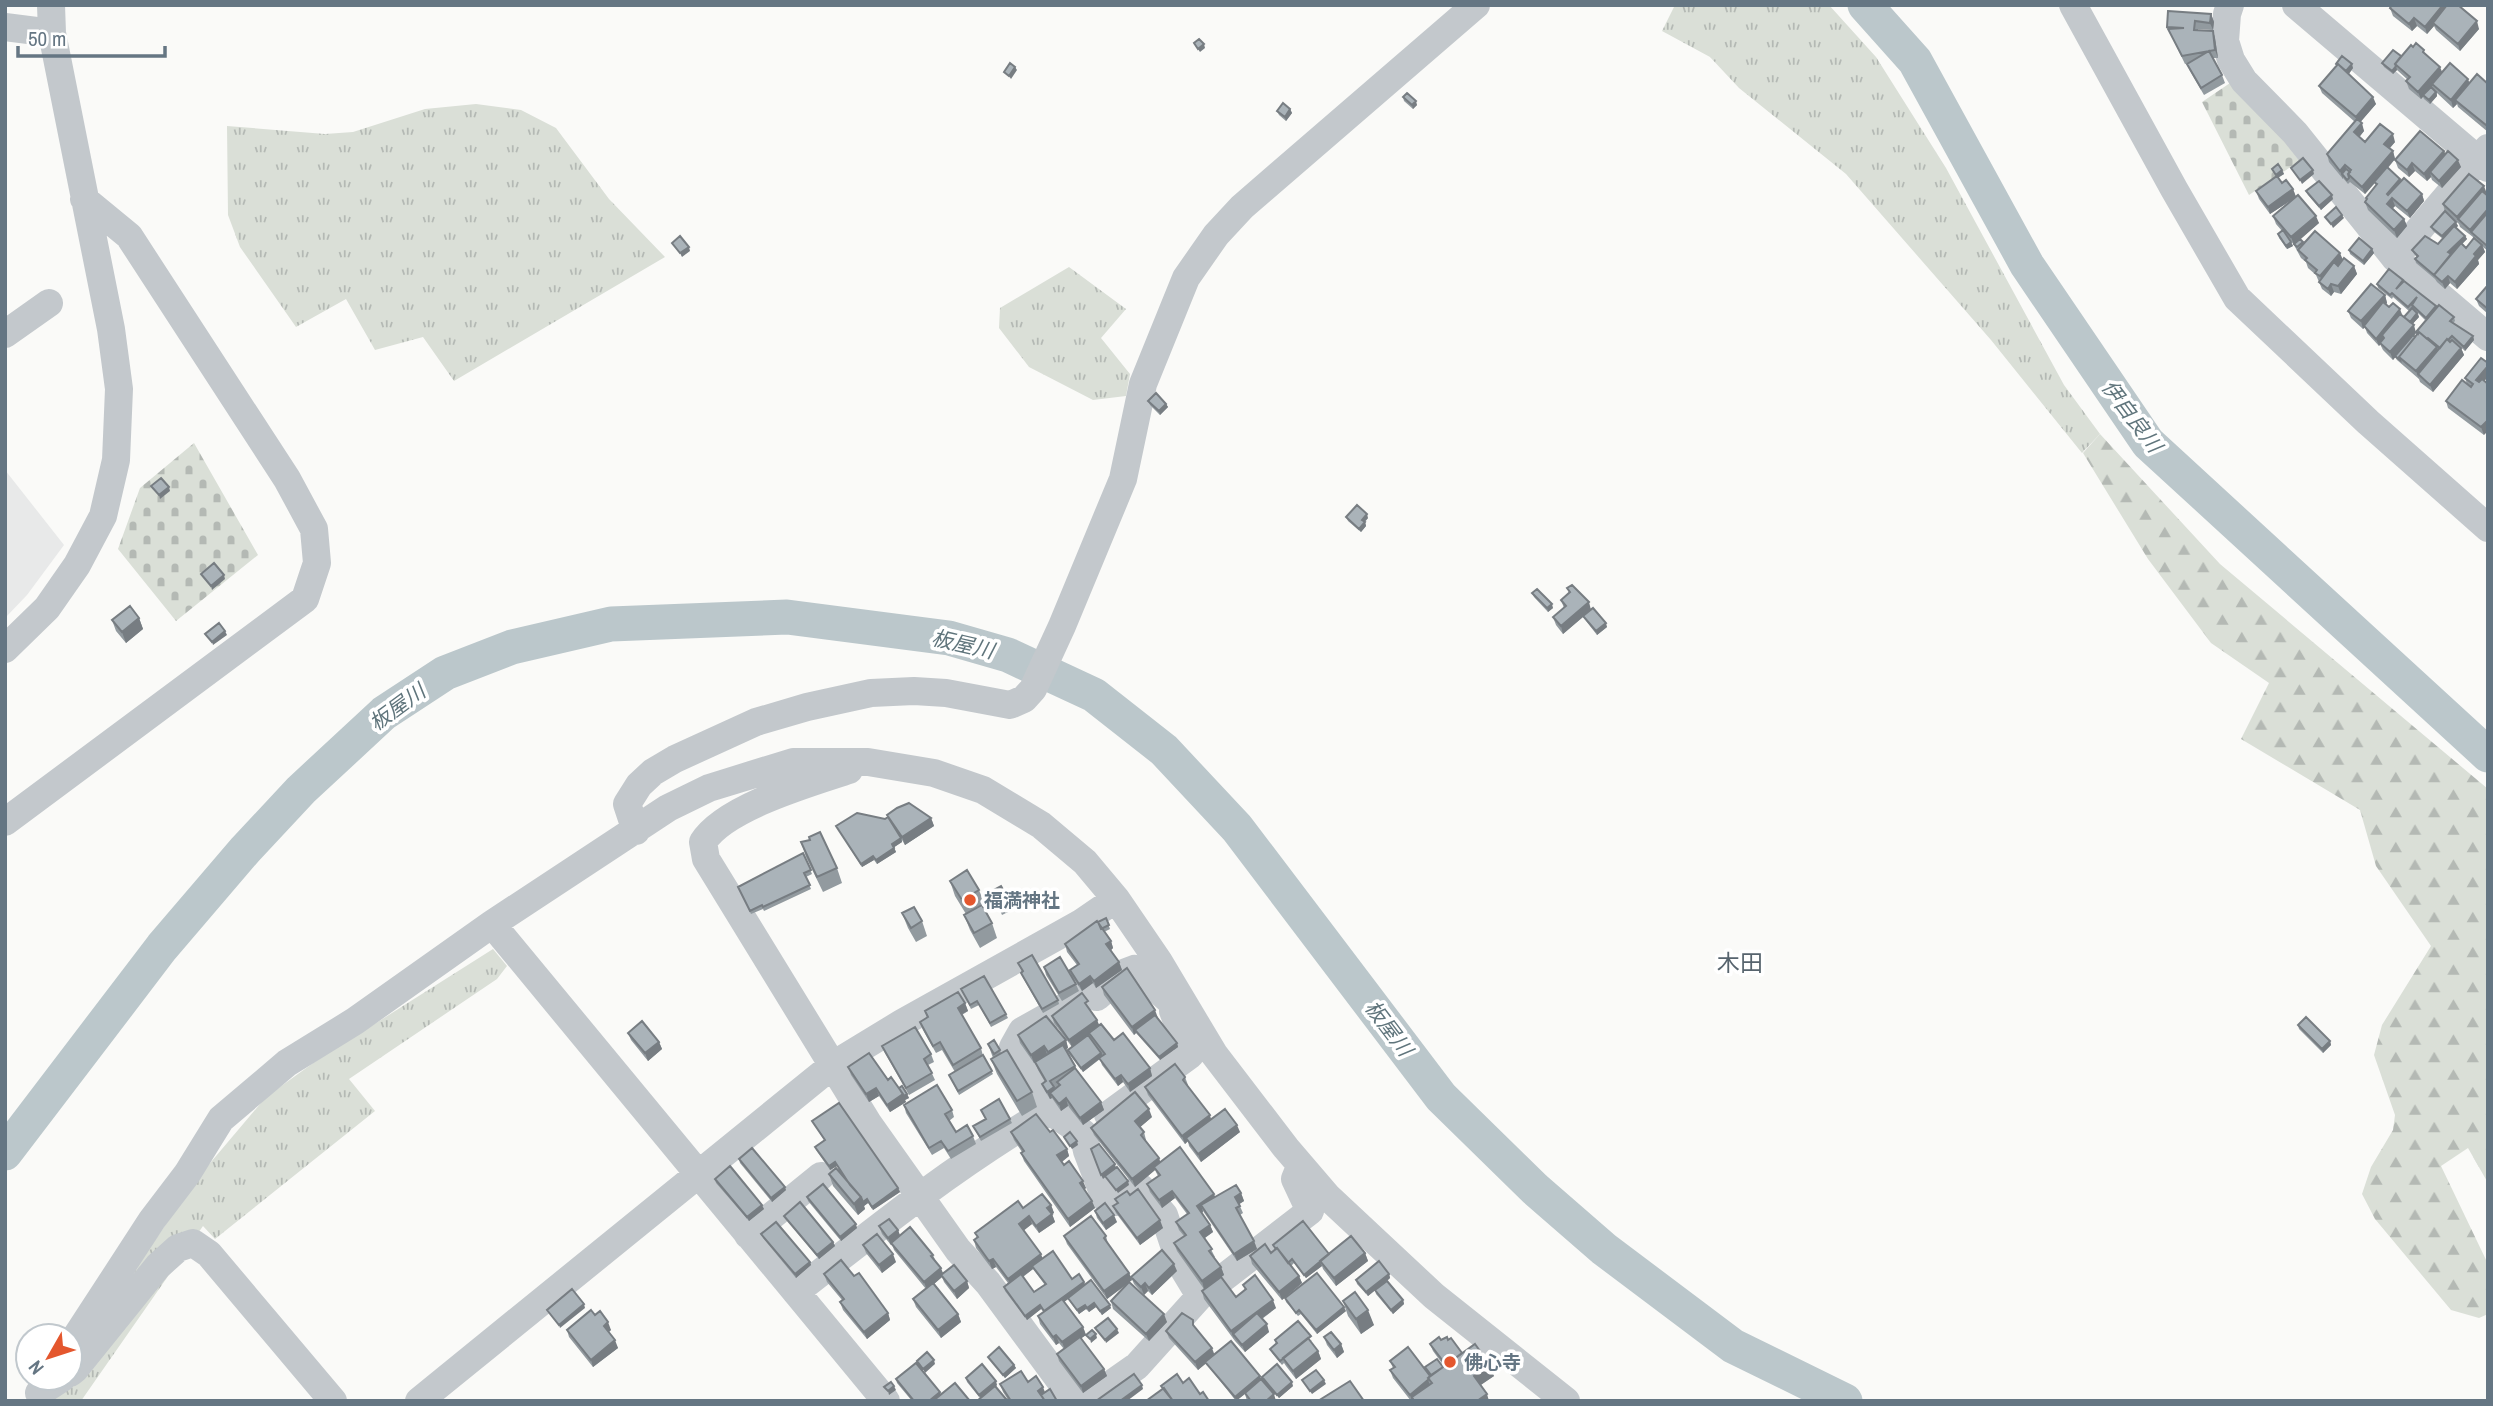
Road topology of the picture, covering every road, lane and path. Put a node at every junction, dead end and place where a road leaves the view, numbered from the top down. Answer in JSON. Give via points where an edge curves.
{"nodes":[{"id":1,"x":1476,"y":5,"type":"edge"},
{"id":2,"x":2073,"y":5,"type":"edge"},
{"id":3,"x":2230,"y":5,"type":"edge"},
{"id":4,"x":2295,"y":5,"type":"edge"},
{"id":5,"x":52,"y":19,"type":"edge"},
{"id":6,"x":5,"y":27,"type":"edge"},
{"id":7,"x":2485,"y":159,"type":"edge"},
{"id":8,"x":84,"y":199,"type":"junction"},
{"id":9,"x":2395,"y":258,"type":"junction"},
{"id":10,"x":49,"y":303,"type":"dead end"},
{"id":11,"x":5,"y":334,"type":"edge"},
{"id":12,"x":2488,"y":337,"type":"edge"},
{"id":13,"x":2488,"y":528,"type":"edge"},
{"id":14,"x":5,"y":649,"type":"edge"},
{"id":15,"x":868,"y":762,"type":"junction"},
{"id":16,"x":5,"y":822,"type":"edge"},
{"id":17,"x":636,"y":831,"type":"junction"},
{"id":18,"x":1116,"y":898,"type":"junction"},
{"id":19,"x":492,"y":924,"type":"junction"},
{"id":20,"x":1172,"y":996,"type":"junction"},
{"id":21,"x":834,"y":1065,"type":"junction"},
{"id":22,"x":1048,"y":1111,"type":"junction"},
{"id":23,"x":1083,"y":1133,"type":"junction"},
{"id":24,"x":1301,"y":1164,"type":"junction"},
{"id":25,"x":698,"y":1174,"type":"junction"},
{"id":26,"x":821,"y":1176,"type":"dead end"},
{"id":27,"x":919,"y":1195,"type":"junction"},
{"id":28,"x":748,"y":1235,"type":"junction"},
{"id":29,"x":796,"y":1292,"type":"junction"},
{"id":30,"x":1200,"y":1296,"type":"junction"},
{"id":31,"x":84,"y":1324,"type":"edge"},
{"id":32,"x":84,"y":1358,"type":"edge"},
{"id":33,"x":333,"y":1401,"type":"edge"},
{"id":34,"x":419,"y":1401,"type":"edge"},
{"id":35,"x":886,"y":1401,"type":"edge"},
{"id":36,"x":1075,"y":1401,"type":"edge"},
{"id":37,"x":1087,"y":1401,"type":"edge"},
{"id":38,"x":1566,"y":1401,"type":"edge"}],
"edges":[{"from":1,"to":17,"type":"street","via":[[1242,207],[1186,278],[1143,384],[1123,479],[1033,689],[1010,705],[946,693],[871,693],[756,722],[653,772],[627,804]]},
{"from":2,"to":13,"type":"street","via":[[2237,298]]},
{"from":3,"to":9,"type":"street","via":[[2225,41],[2244,81],[2295,133]]},
{"from":4,"to":7,"type":"street"},
{"from":5,"to":6,"type":"street"},
{"from":5,"to":8,"type":"street"},
{"from":7,"to":9,"type":"street"},
{"from":8,"to":14,"type":"street","via":[[119,389],[116,460],[103,516],[77,565],[47,608]]},
{"from":8,"to":16,"type":"street","via":[[129,236],[287,479],[314,529],[317,563],[305,599]]},
{"from":9,"to":12,"type":"street"},
{"from":10,"to":11,"type":"street"},
{"from":15,"to":17,"type":"street","via":[[793,762],[709,788],[668,808]]},
{"from":15,"to":18,"type":"street","via":[[934,773],[983,790],[1041,824],[1085,862]]},
{"from":15,"to":21,"type":"street","via":[[774,795],[711,830],[703,842],[706,859]]},
{"from":17,"to":19,"type":"street"},
{"from":18,"to":20,"type":"street"},
{"from":18,"to":21,"type":"street","via":[[1081,923]]},
{"from":19,"to":25,"type":"street"},
{"from":19,"to":31,"type":"street","via":[[287,1063],[221,1119]]},
{"from":20,"to":22,"type":"street","via":[[1134,969],[1097,997],[1090,993],[1023,1031],[1013,1047]]},
{"from":20,"to":23,"type":"street","via":[[1190,1055]]},
{"from":20,"to":24,"type":"street"},
{"from":21,"to":25,"type":"street"},
{"from":21,"to":27,"type":"street"},
{"from":22,"to":23,"type":"street"},
{"from":22,"to":27,"type":"street"},
{"from":23,"to":30,"type":"street","via":[[1105,1198],[1116,1202],[1141,1188],[1164,1215],[1180,1263]]},
{"from":24,"to":30,"type":"street","via":[[1295,1179],[1310,1211]]},
{"from":24,"to":38,"type":"street","via":[[1328,1197],[1434,1296]]},
{"from":25,"to":28,"type":"street"},
{"from":25,"to":34,"type":"street"},
{"from":26,"to":28,"type":"street"},
{"from":27,"to":29,"type":"street"},
{"from":27,"to":36,"type":"street"},
{"from":28,"to":29,"type":"street"},
{"from":29,"to":35,"type":"street"},
{"from":30,"to":37,"type":"street","via":[[1137,1366]]},
{"from":32,"to":33,"type":"street","via":[[158,1266],[178,1248],[194,1242]]}]}
